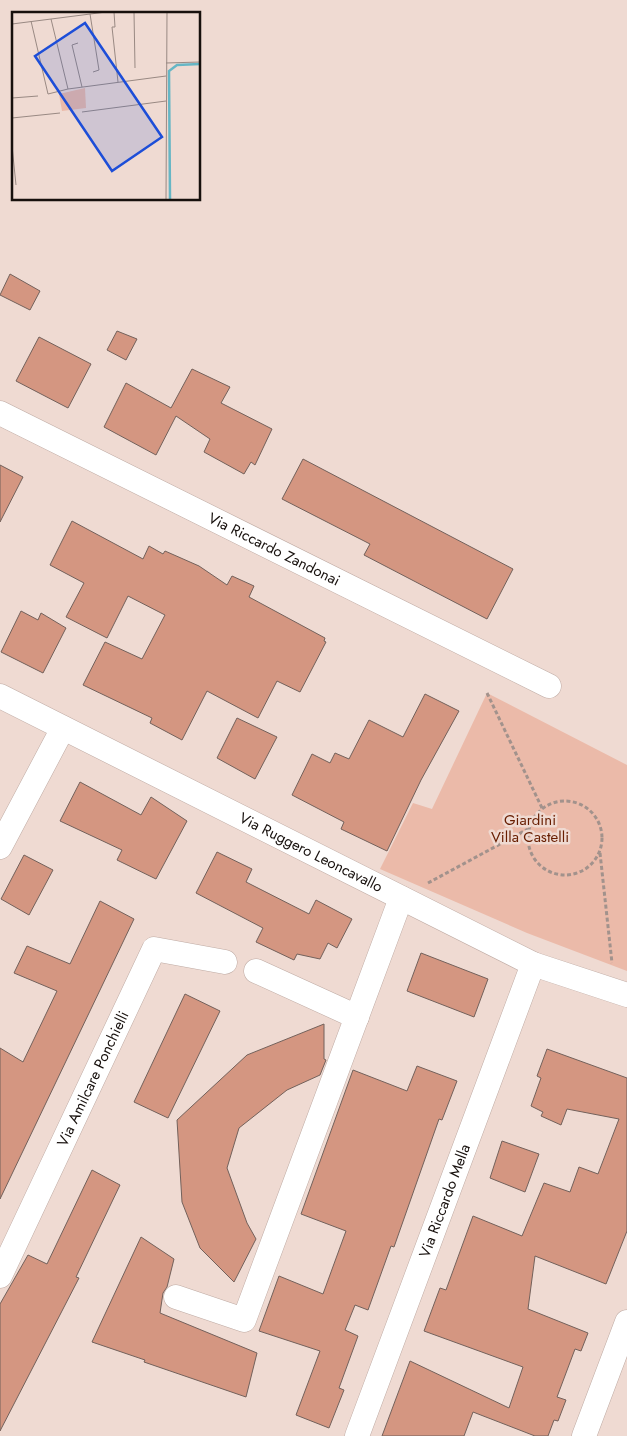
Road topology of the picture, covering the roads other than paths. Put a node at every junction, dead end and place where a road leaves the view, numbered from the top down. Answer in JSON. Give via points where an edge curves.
{"nodes":[{"id":1,"x":0,"y":412,"type":"edge"},
{"id":2,"x":549,"y":686,"type":"dead end"},
{"id":3,"x":0,"y":696,"type":"edge"},
{"id":4,"x":63,"y":728,"type":"junction"},
{"id":5,"x":0,"y":847,"type":"edge"},
{"id":6,"x":401,"y":898,"type":"junction"},
{"id":7,"x":225,"y":962,"type":"dead end"},
{"id":8,"x":533,"y":964,"type":"junction"},
{"id":9,"x":256,"y":971,"type":"dead end"},
{"id":10,"x":621,"y":993,"type":"edge"},
{"id":11,"x":357,"y":1017,"type":"junction"},
{"id":12,"x":0,"y":1276,"type":"edge"},
{"id":13,"x":176,"y":1297,"type":"dead end"},
{"id":14,"x":627,"y":1322,"type":"edge"},
{"id":15,"x":356,"y":1436,"type":"edge"},
{"id":16,"x":584,"y":1436,"type":"edge"}],
"edges":[{"from":1,"to":2,"type":"street","name":"Via Riccardo Zandonai"},
{"from":3,"to":4,"type":"street","name":"Via Ruggero Leoncavallo"},
{"from":4,"to":5,"type":"street"},
{"from":4,"to":6,"type":"street","name":"Via Ruggero Leoncavallo"},
{"from":6,"to":8,"type":"street","name":"Via Ruggero Leoncavallo"},
{"from":6,"to":11,"type":"street"},
{"from":7,"to":12,"type":"street","name":"Via Amilcare Ponchielli","via":[[154,949]]},
{"from":8,"to":10,"type":"street","name":"Via Ruggero Leoncavallo"},
{"from":8,"to":15,"type":"street","name":"Via Riccardo Mella"},
{"from":9,"to":11,"type":"street"},
{"from":11,"to":13,"type":"street","via":[[244,1320]]},
{"from":14,"to":16,"type":"street"}]}
